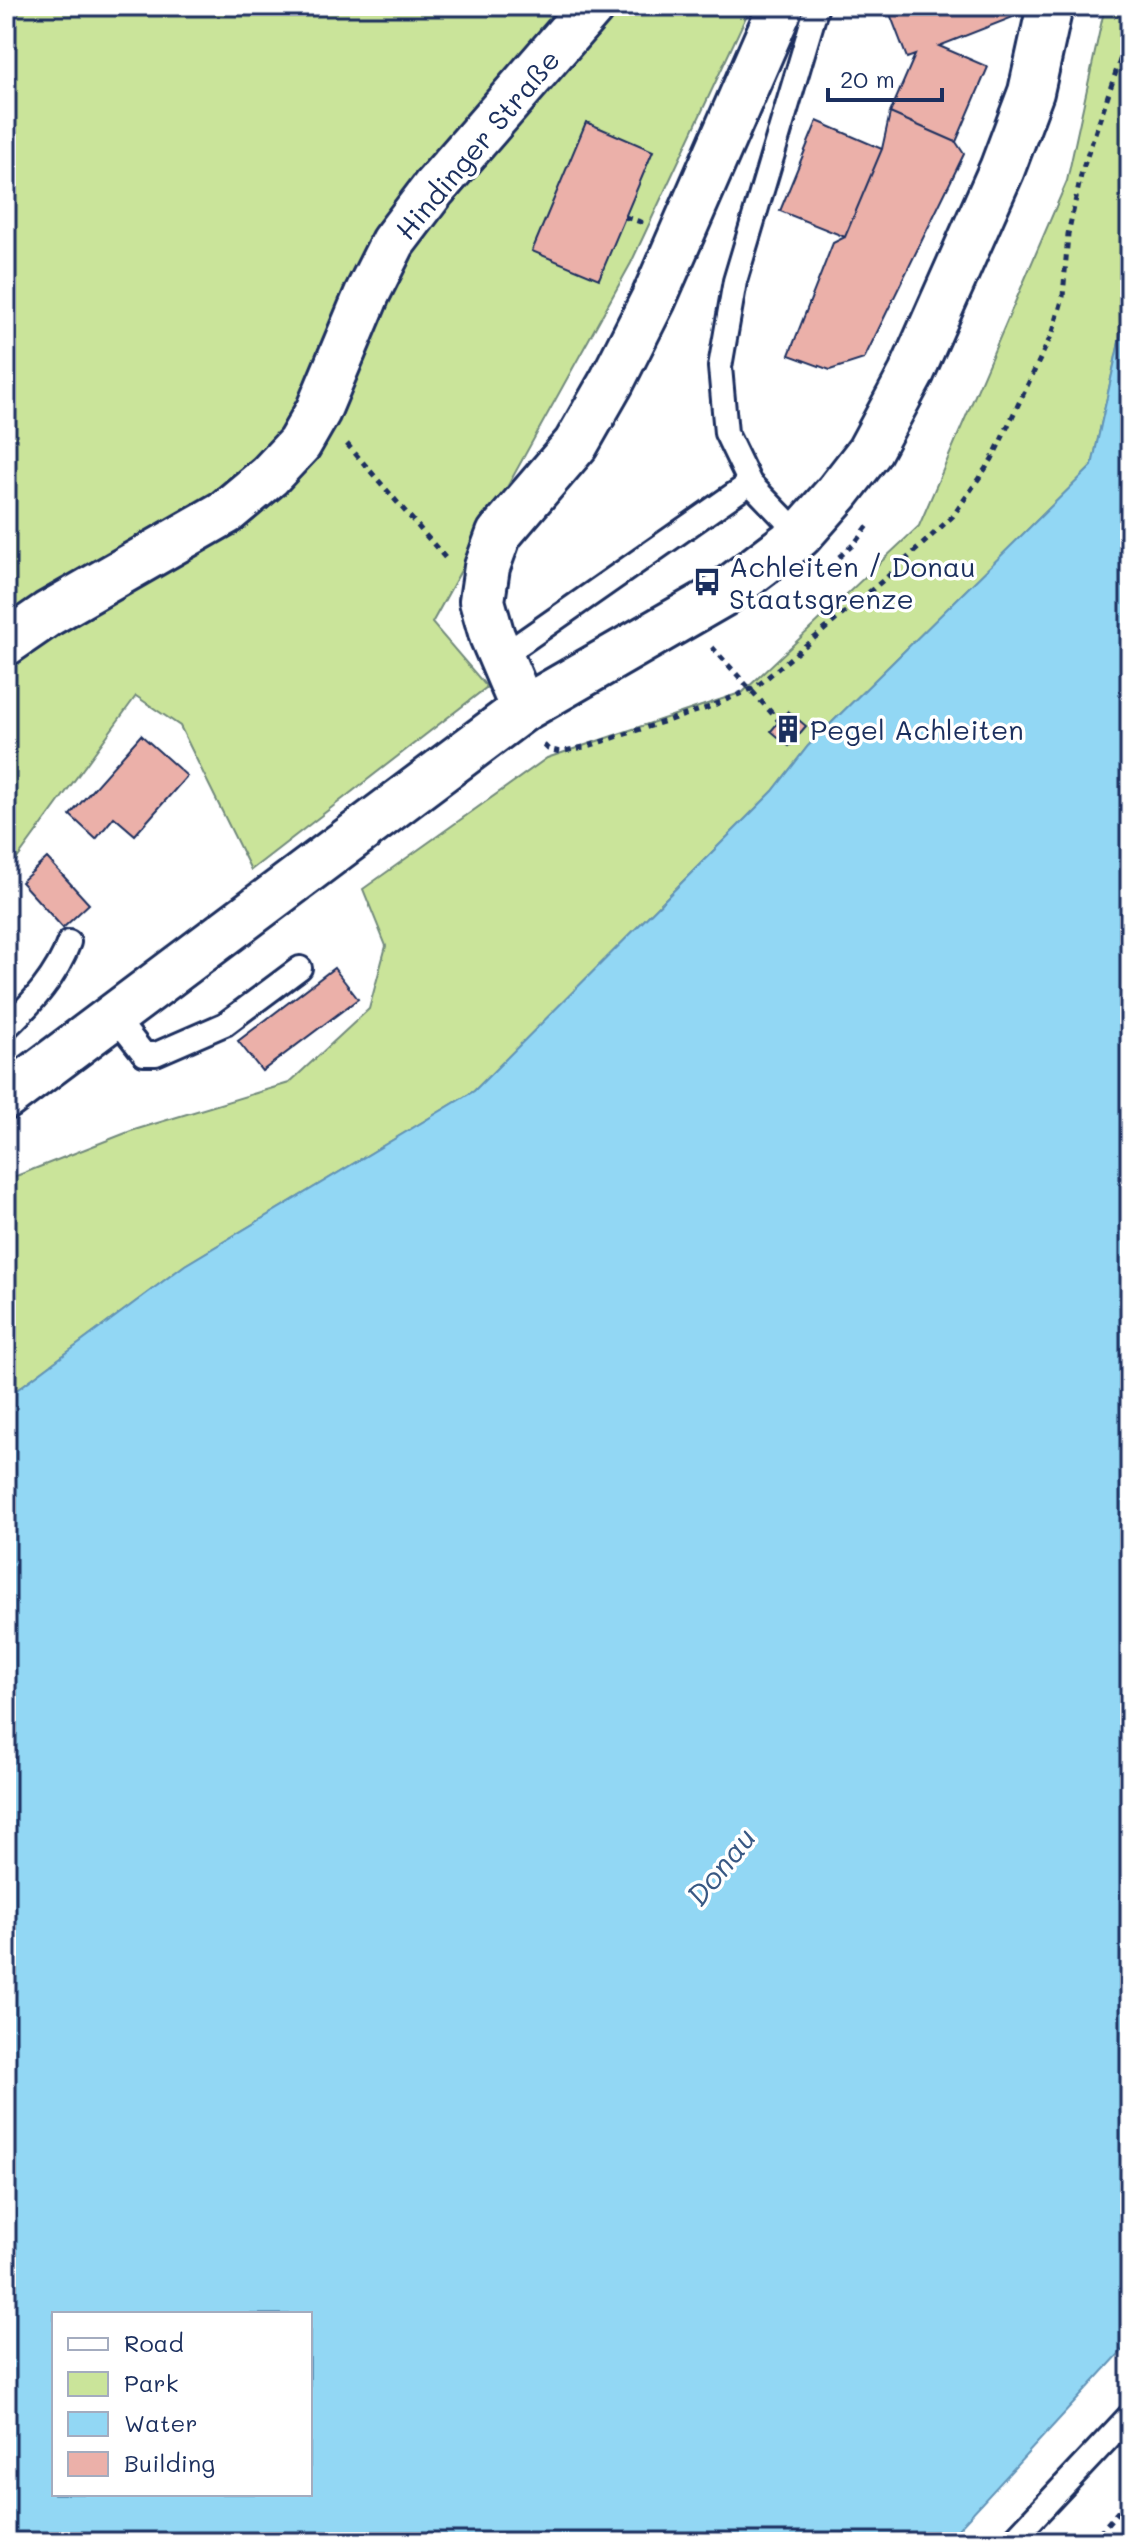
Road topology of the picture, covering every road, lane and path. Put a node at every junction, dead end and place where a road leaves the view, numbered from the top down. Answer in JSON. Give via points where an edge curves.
{"nodes":[{"id":1,"x":592,"y":6,"type":"edge"},
{"id":2,"x":781,"y":6,"type":"edge"},
{"id":3,"x":817,"y":6,"type":"edge"},
{"id":4,"x":1050,"y":6,"type":"edge"},
{"id":5,"x":318,"y":411,"type":"junction"},
{"id":6,"x":750,"y":483,"type":"junction"},
{"id":7,"x":800,"y":535,"type":"junction"},
{"id":8,"x":482,"y":601,"type":"junction"},
{"id":9,"x":6,"y":643,"type":"edge"},
{"id":10,"x":712,"y":647,"type":"dead end"},
{"id":11,"x":501,"y":657,"type":"junction"},
{"id":12,"x":523,"y":709,"type":"junction"},
{"id":13,"x":779,"y":721,"type":"dead end"},
{"id":14,"x":69,"y":942,"type":"dead end"},
{"id":15,"x":300,"y":968,"type":"dead end"},
{"id":16,"x":114,"y":1016,"type":"junction"},
{"id":17,"x":6,"y":1028,"type":"edge"},
{"id":18,"x":6,"y":1097,"type":"edge"},
{"id":19,"x":1130,"y":2415,"type":"edge"},
{"id":20,"x":1130,"y":2498,"type":"edge"},
{"id":21,"x":1011,"y":2542,"type":"edge"},
{"id":22,"x":1091,"y":2542,"type":"edge"}],
"edges":[{"from":1,"to":5,"type":"street","name":"Hindinger Straße","via":[[393,242]]},
{"from":2,"to":8,"type":"street","via":[[653,300],[576,444],[499,534]]},
{"from":3,"to":6,"type":"lane","via":[[735,281],[720,367],[726,433]]},
{"from":4,"to":7,"type":"street","via":[[1031,92],[1002,169],[911,374],[869,452]]},
{"from":5,"to":8,"type":"path"},
{"from":5,"to":9,"type":"street","name":"Hindinger Straße","via":[[299,444],[226,512]]},
{"from":6,"to":7,"type":"lane"},
{"from":6,"to":11,"type":"lane"},
{"from":7,"to":12,"type":"street","via":[[721,595]]},
{"from":8,"to":11,"type":"street"},
{"from":10,"to":13,"type":"path","bridge":true},
{"from":11,"to":12,"type":"street"},
{"from":12,"to":16,"type":"street"},
{"from":14,"to":17,"type":"lane","via":[[61,965]]},
{"from":15,"to":16,"type":"lane","via":[[225,1024],[156,1054],[144,1054]]},
{"from":16,"to":18,"type":"street"},
{"from":19,"to":21,"type":"lane"},
{"from":20,"to":22,"type":"path"}]}
